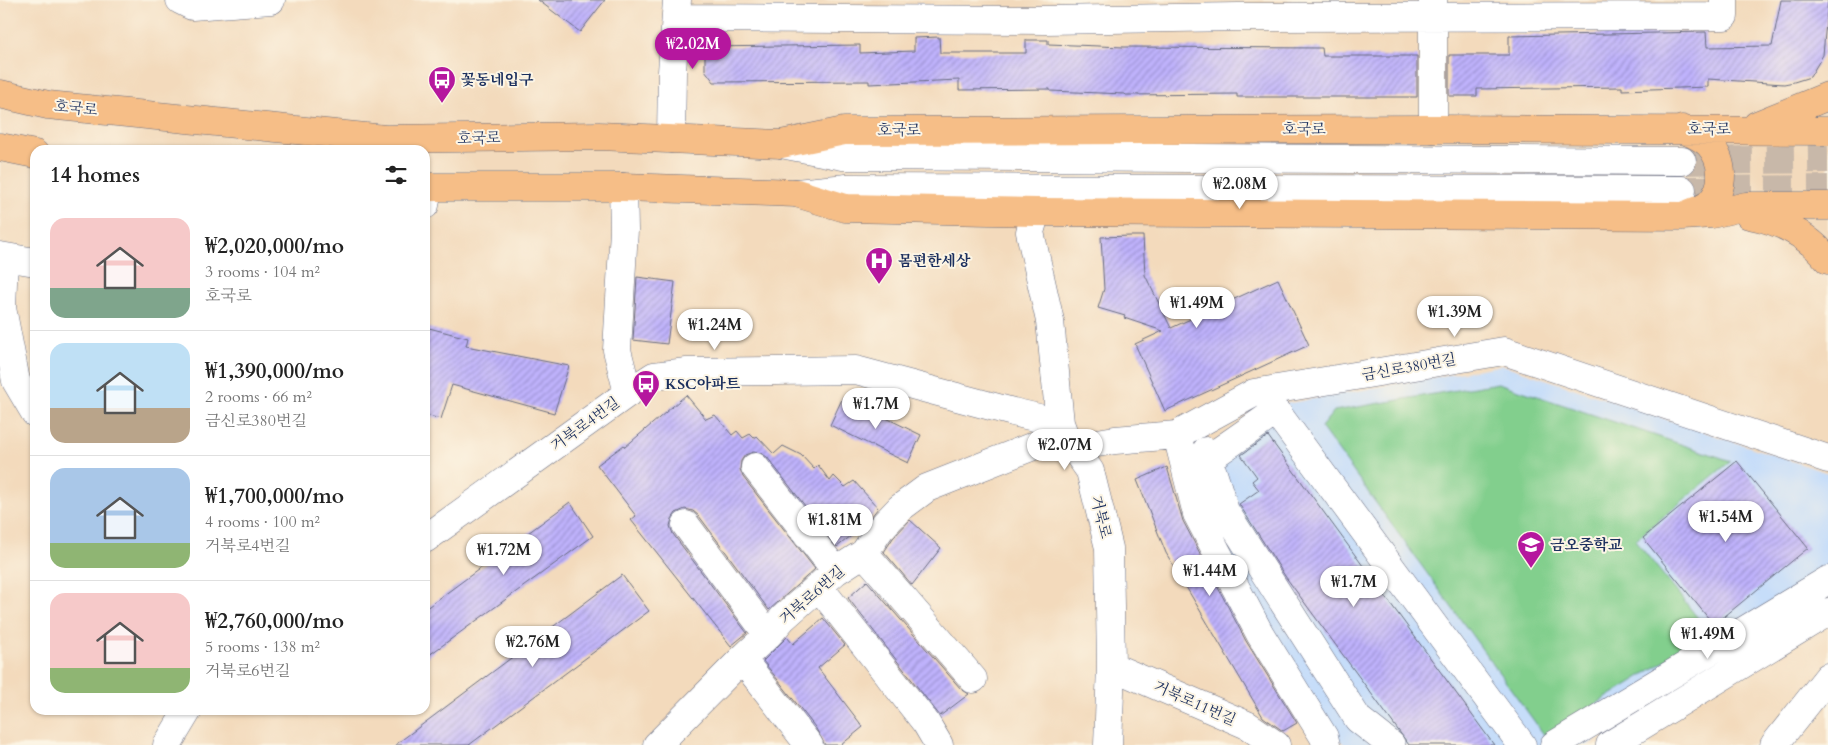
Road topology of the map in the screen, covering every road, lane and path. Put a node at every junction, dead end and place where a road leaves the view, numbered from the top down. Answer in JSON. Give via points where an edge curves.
{"nodes":[{"id":1,"x":180,"y":0,"type":"edge"},
{"id":2,"x":271,"y":0,"type":"edge"},
{"id":3,"x":1724,"y":0,"type":"edge"},
{"id":4,"x":1238,"y":8,"type":"edge"},
{"id":5,"x":677,"y":9,"type":"edge"},
{"id":6,"x":864,"y":9,"type":"edge"},
{"id":7,"x":1433,"y":9,"type":"edge"},
{"id":8,"x":1048,"y":10,"type":"edge"},
{"id":9,"x":0,"y":94,"type":"edge"},
{"id":10,"x":1828,"y":96,"type":"edge"},
{"id":11,"x":1433,"y":129,"type":"junction"},
{"id":12,"x":1682,"y":129,"type":"junction"},
{"id":13,"x":1746,"y":129,"type":"junction"},
{"id":14,"x":1828,"y":131,"type":"edge"},
{"id":15,"x":671,"y":140,"type":"junction"},
{"id":16,"x":781,"y":144,"type":"junction"},
{"id":17,"x":0,"y":147,"type":"edge"},
{"id":18,"x":30,"y":153,"type":"edge"},
{"id":19,"x":1682,"y":161,"type":"tunnel mouth"},
{"id":20,"x":622,"y":187,"type":"junction"},
{"id":21,"x":430,"y":193,"type":"edge"},
{"id":22,"x":796,"y":193,"type":"junction"},
{"id":23,"x":1682,"y":203,"type":"junction"},
{"id":24,"x":1828,"y":206,"type":"edge"},
{"id":25,"x":1036,"y":212,"type":"junction"},
{"id":26,"x":1712,"y":214,"type":"junction"},
{"id":27,"x":2,"y":257,"type":"edge"},
{"id":28,"x":1828,"y":260,"type":"edge"},
{"id":29,"x":30,"y":261,"type":"edge"},
{"id":30,"x":628,"y":393,"type":"junction"},
{"id":31,"x":30,"y":405,"type":"edge"},
{"id":32,"x":1066,"y":434,"type":"junction"},
{"id":33,"x":1177,"y":435,"type":"junction"},
{"id":34,"x":1828,"y":459,"type":"edge"},
{"id":35,"x":755,"y":468,"type":"dead end"},
{"id":36,"x":686,"y":525,"type":"dead end"},
{"id":37,"x":430,"y":536,"type":"edge"},
{"id":38,"x":864,"y":553,"type":"junction"},
{"id":39,"x":828,"y":579,"type":"junction"},
{"id":40,"x":1828,"y":580,"type":"edge"},
{"id":41,"x":1828,"y":612,"type":"edge"},
{"id":42,"x":768,"y":635,"type":"junction"},
{"id":43,"x":742,"y":659,"type":"junction"},
{"id":44,"x":1112,"y":666,"type":"junction"},
{"id":45,"x":1828,"y":677,"type":"edge"},
{"id":46,"x":973,"y":679,"type":"dead end"},
{"id":47,"x":185,"y":715,"type":"edge"},
{"id":48,"x":1628,"y":741,"type":"edge"},
{"id":49,"x":661,"y":744,"type":"edge"},
{"id":50,"x":167,"y":745,"type":"edge"},
{"id":51,"x":809,"y":745,"type":"edge"},
{"id":52,"x":939,"y":745,"type":"edge"},
{"id":53,"x":1108,"y":745,"type":"edge"},
{"id":54,"x":1276,"y":745,"type":"edge"},
{"id":55,"x":1326,"y":745,"type":"edge"},
{"id":56,"x":1391,"y":745,"type":"edge"},
{"id":57,"x":1522,"y":745,"type":"edge"},
{"id":58,"x":1554,"y":745,"type":"edge"},
{"id":59,"x":1774,"y":745,"type":"edge"}],
"edges":[{"from":1,"to":2,"type":"street","via":[[192,6]]},
{"from":3,"to":7,"type":"street","via":[[1724,16]]},
{"from":4,"to":7,"type":"street"},
{"from":4,"to":8,"type":"street"},
{"from":5,"to":6,"type":"street"},
{"from":5,"to":15,"type":"street"},
{"from":6,"to":8,"type":"street"},
{"from":7,"to":11,"type":"street"},
{"from":9,"to":15,"type":"main road","name":"호국로","via":[[48,105],[385,139],[599,136]]},
{"from":10,"to":13,"type":"main road"},
{"from":11,"to":12,"type":"main road","name":"호국로"},
{"from":11,"to":16,"type":"main road","name":"호국로","via":[[844,131]]},
{"from":12,"to":13,"type":"main road","name":"호국로"},
{"from":12,"to":23,"type":"main road","via":[[1709,144],[1720,165],[1722,177],[1720,188],[1707,205]]},
{"from":13,"to":14,"type":"main road","name":"호국로"},
{"from":15,"to":16,"type":"main road","name":"호국로"},
{"from":16,"to":19,"type":"street","name":"호국로","via":[[843,156]]},
{"from":17,"to":18,"type":"main road"},
{"from":20,"to":21,"type":"main road"},
{"from":20,"to":22,"type":"main road"},
{"from":20,"to":30,"type":"street","via":[[624,230],[617,350]]},
{"from":22,"to":23,"type":"street","via":[[847,188]]},
{"from":22,"to":25,"type":"main road","via":[[845,208]]},
{"from":23,"to":25,"type":"main road"},
{"from":23,"to":26,"type":"main road"},
{"from":24,"to":26,"type":"main road","via":[[1746,206]]},
{"from":25,"to":32,"type":"street","name":"거북로","via":[[1030,232],[1050,322]]},
{"from":26,"to":28,"type":"main road","via":[[1749,215],[1780,223],[1794,230]]},
{"from":27,"to":29,"type":"street"},
{"from":27,"to":31,"type":"street","via":[[2,308],[16,381]]},
{"from":30,"to":32,"type":"street","name":"거북로4번길","via":[[654,376],[687,372],[856,370],[1004,410]]},
{"from":30,"to":37,"type":"street","name":"거북로4번길"},
{"from":32,"to":33,"type":"street","name":"금신로380번길","via":[[1115,440]]},
{"from":32,"to":38,"type":"street","name":"거북로6번길","via":[[927,488],[900,508]]},
{"from":32,"to":44,"type":"street","name":"거북로","via":[[1090,471],[1109,548]]},
{"from":33,"to":34,"type":"street","name":"금신로380번길","via":[[1254,393],[1504,351]]},
{"from":33,"to":55,"type":"street","via":[[1197,514],[1260,634]]},
{"from":35,"to":39,"type":"street"},
{"from":36,"to":42,"type":"street"},
{"from":38,"to":39,"type":"street","name":"거북로6번길"},
{"from":38,"to":46,"type":"street"},
{"from":39,"to":42,"type":"street","name":"거북로6번길"},
{"from":39,"to":52,"type":"street"},
{"from":40,"to":58,"type":"street"},
{"from":41,"to":48,"type":"street"},
{"from":42,"to":43,"type":"street","name":"거북로6번길"},
{"from":43,"to":49,"type":"street","name":"거북로6번길"},
{"from":43,"to":51,"type":"street"},
{"from":44,"to":53,"type":"street","name":"거북로"},
{"from":44,"to":54,"type":"street","name":"거북로11번길","via":[[1246,725]]},
{"from":45,"to":59,"type":"street"},
{"from":47,"to":50,"type":"street"},
{"from":56,"to":57,"type":"street","via":[[1358,719],[1225,511],[1207,455],[1271,415],[1278,414]]}]}
